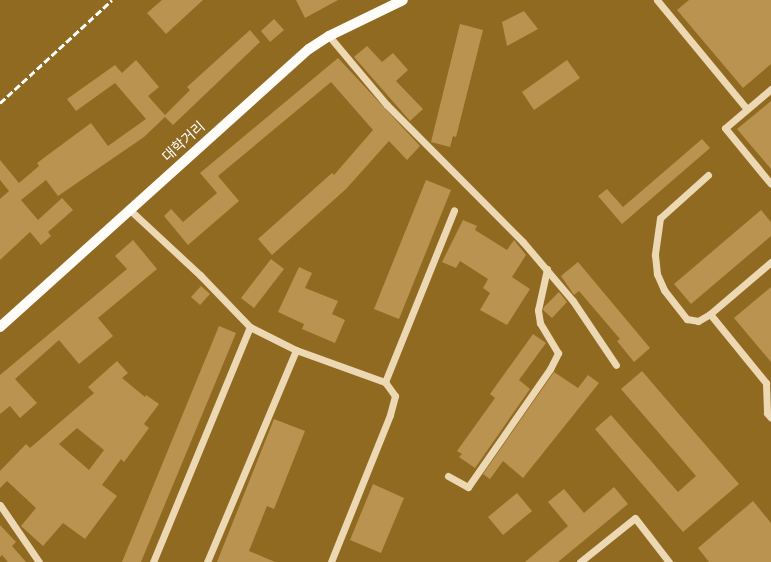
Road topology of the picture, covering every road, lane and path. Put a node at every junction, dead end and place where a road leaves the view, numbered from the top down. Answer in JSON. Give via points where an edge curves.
{"nodes":[{"id":1,"x":403,"y":0,"type":"edge"},
{"id":2,"x":657,"y":0,"type":"edge"},
{"id":3,"x":329,"y":36,"type":"junction"},
{"id":4,"x":771,"y":89,"type":"edge"},
{"id":5,"x":747,"y":109,"type":"junction"},
{"id":6,"x":708,"y":175,"type":"dead end"},
{"id":7,"x":771,"y":184,"type":"edge"},
{"id":8,"x":130,"y":210,"type":"junction"},
{"id":9,"x":454,"y":210,"type":"dead end"},
{"id":10,"x":771,"y":262,"type":"edge"},
{"id":11,"x":546,"y":269,"type":"junction"},
{"id":12,"x":710,"y":314,"type":"junction"},
{"id":13,"x":0,"y":327,"type":"edge"},
{"id":14,"x":250,"y":327,"type":"junction"},
{"id":15,"x":296,"y":350,"type":"junction"},
{"id":16,"x":616,"y":365,"type":"dead end"},
{"id":17,"x":385,"y":382,"type":"junction"},
{"id":18,"x":771,"y":418,"type":"edge"},
{"id":19,"x":448,"y":476,"type":"dead end"},
{"id":20,"x":0,"y":505,"type":"edge"},
{"id":21,"x":39,"y":562,"type":"edge"},
{"id":22,"x":153,"y":562,"type":"edge"},
{"id":23,"x":207,"y":562,"type":"edge"},
{"id":24,"x":331,"y":562,"type":"edge"},
{"id":25,"x":580,"y":562,"type":"edge"},
{"id":26,"x":669,"y":562,"type":"edge"}],
"edges":[{"from":1,"to":3,"type":"main road","name":"대학거리"},
{"from":2,"to":5,"type":"street"},
{"from":3,"to":8,"type":"main road","name":"대학거리","via":[[281,73]]},
{"from":3,"to":11,"type":"street","via":[[386,105],[523,242]]},
{"from":4,"to":5,"type":"street"},
{"from":5,"to":7,"type":"street","via":[[725,128]]},
{"from":6,"to":12,"type":"street","via":[[660,218],[655,255],[657,274],[664,290],[687,319],[698,321]]},
{"from":8,"to":13,"type":"main road","name":"대학거리"},
{"from":8,"to":14,"type":"street","via":[[200,275]]},
{"from":9,"to":17,"type":"street"},
{"from":10,"to":12,"type":"street"},
{"from":11,"to":16,"type":"street","via":[[573,301]]},
{"from":11,"to":19,"type":"street","via":[[538,310],[540,323],[558,353],[468,487]]},
{"from":12,"to":18,"type":"street","via":[[766,383],[767,413]]},
{"from":14,"to":15,"type":"street"},
{"from":14,"to":22,"type":"street"},
{"from":15,"to":17,"type":"street"},
{"from":15,"to":23,"type":"street"},
{"from":17,"to":24,"type":"street","via":[[395,396],[390,415]]},
{"from":20,"to":21,"type":"street"},
{"from":25,"to":26,"type":"street","via":[[635,518]]}]}
